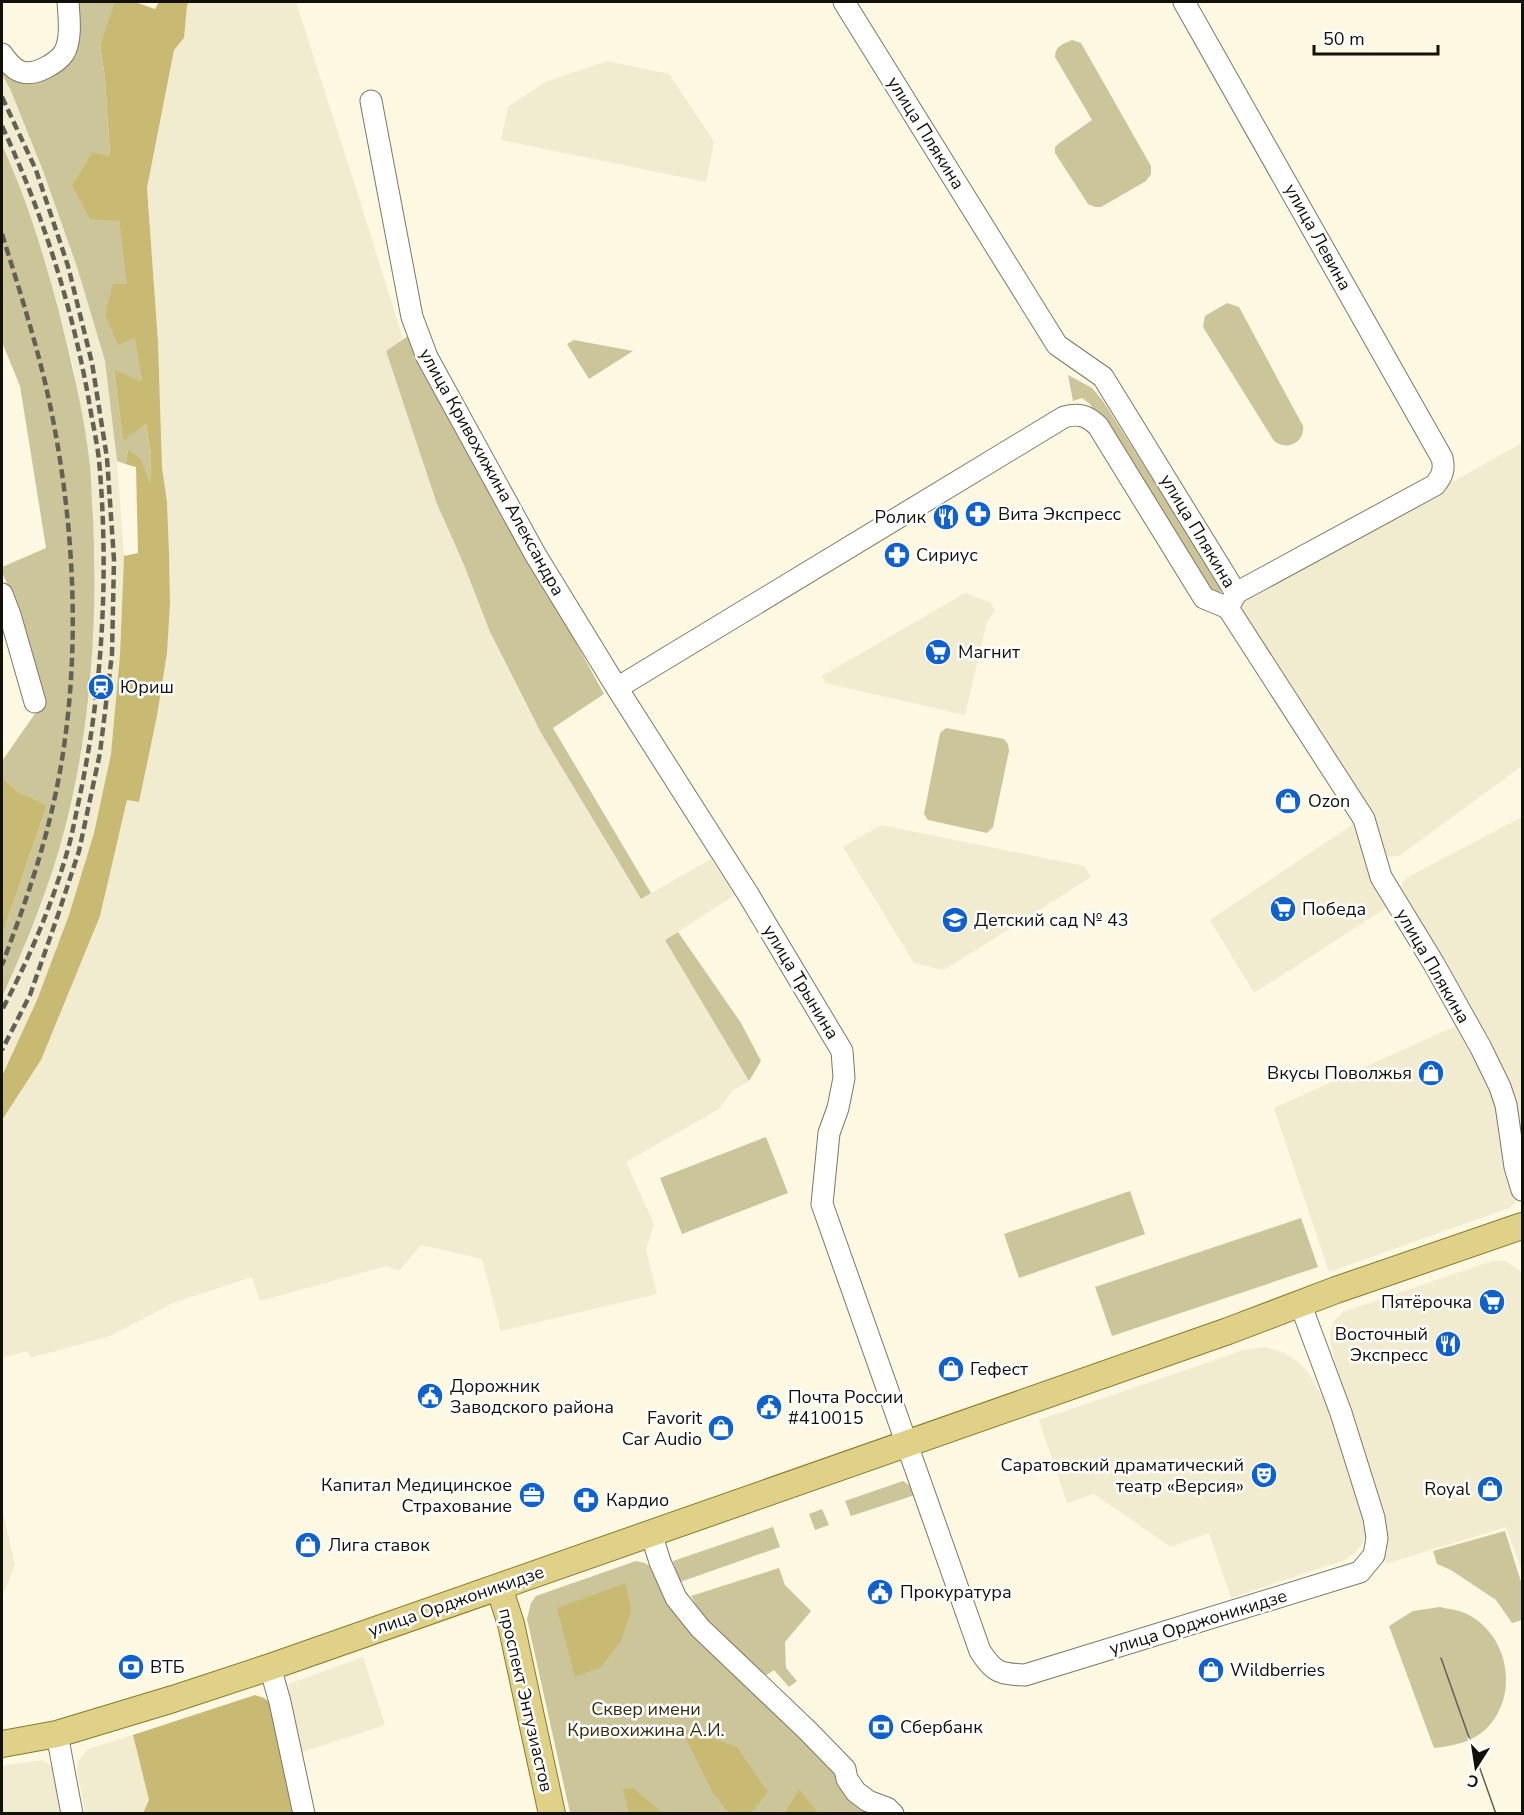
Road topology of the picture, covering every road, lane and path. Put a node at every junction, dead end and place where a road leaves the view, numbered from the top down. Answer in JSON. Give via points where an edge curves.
{"nodes":[{"id":1,"x":68,"y":2,"type":"edge"},
{"id":2,"x":844,"y":2,"type":"edge"},
{"id":3,"x":1184,"y":2,"type":"edge"},
{"id":4,"x":2,"y":54,"type":"edge"},
{"id":5,"x":371,"y":101,"type":"dead end"},
{"id":6,"x":2,"y":594,"type":"edge"},
{"id":7,"x":1232,"y":600,"type":"junction"},
{"id":8,"x":617,"y":688,"type":"junction"},
{"id":9,"x":35,"y":702,"type":"dead end"},
{"id":10,"x":1522,"y":1190,"type":"edge"},
{"id":11,"x":1522,"y":1226,"type":"edge"},
{"id":12,"x":1300,"y":1303,"type":"junction"},
{"id":13,"x":907,"y":1444,"type":"junction"},
{"id":14,"x":651,"y":1533,"type":"junction"},
{"id":15,"x":499,"y":1587,"type":"junction"},
{"id":16,"x":270,"y":1667,"type":"junction"},
{"id":17,"x":57,"y":1734,"type":"junction"},
{"id":18,"x":2,"y":1744,"type":"edge"},
{"id":19,"x":72,"y":1814,"type":"edge"},
{"id":20,"x":304,"y":1814,"type":"edge"},
{"id":21,"x":552,"y":1814,"type":"edge"},
{"id":22,"x":893,"y":1814,"type":"edge"}],
"edges":[{"from":1,"to":4,"type":"street","via":[[68,38],[63,53],[52,64],[26,74],[16,70]]},
{"from":2,"to":7,"type":"street","name":"улица Плякина","via":[[1057,345],[1103,377]]},
{"from":3,"to":7,"type":"street","name":"улица Левина","via":[[1444,467],[1435,485]]},
{"from":5,"to":8,"type":"street","name":"улица Кривохижина Александра","via":[[412,317],[427,357],[535,554]]},
{"from":6,"to":9,"type":"street"},
{"from":7,"to":8,"type":"street","via":[[1204,598],[1098,426],[1082,414],[1072,414]]},
{"from":7,"to":10,"type":"street","name":"улица Плякина","via":[[1364,819],[1381,877],[1481,1048],[1506,1105]]},
{"from":8,"to":13,"type":"street","name":"улица Трынина","via":[[842,1051],[844,1078],[829,1133],[822,1204]]},
{"from":11,"to":12,"type":"main road","name":"улица Орджоникидзе"},
{"from":12,"to":13,"type":"main road","name":"улица Орджоникидзе"},
{"from":12,"to":13,"type":"street","name":"улица Орджоникидзе","via":[[1374,1518],[1374,1555],[1360,1572],[1025,1675],[1002,1674],[989,1666],[980,1652]]},
{"from":13,"to":14,"type":"main road","name":"улица Орджоникидзе"},
{"from":14,"to":15,"type":"main road","name":"улица Орджоникидзе"},
{"from":14,"to":22,"type":"street","via":[[676,1598],[700,1628],[845,1769],[856,1792]]},
{"from":15,"to":16,"type":"main road","name":"улица Орджоникидзе"},
{"from":15,"to":21,"type":"main road","name":"проспект Энтузиастов","via":[[511,1624]]},
{"from":16,"to":17,"type":"main road","name":"улица Орджоникидзе"},
{"from":16,"to":20,"type":"street"},
{"from":17,"to":18,"type":"main road","name":"улица Орджоникидзе"},
{"from":17,"to":19,"type":"street"}]}
